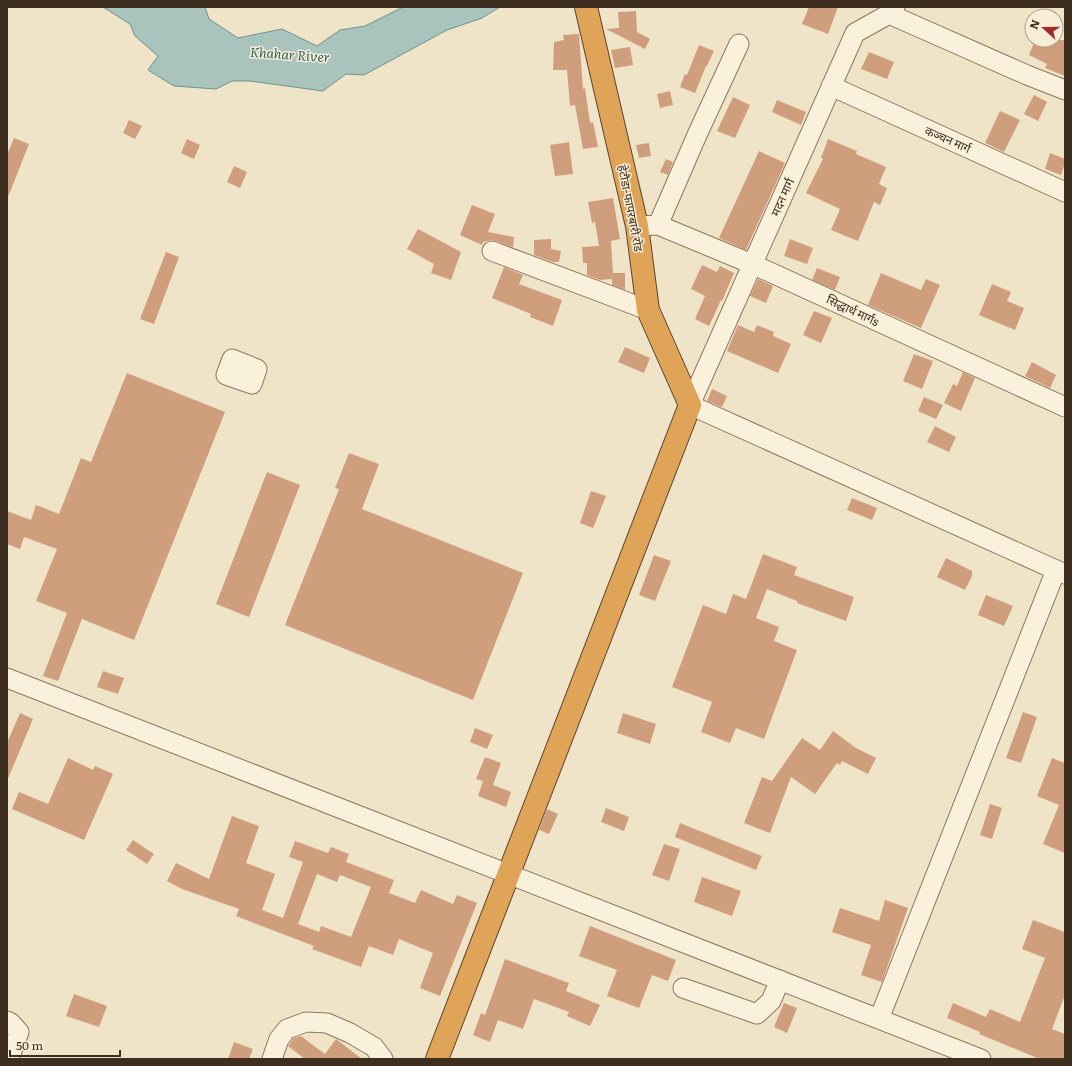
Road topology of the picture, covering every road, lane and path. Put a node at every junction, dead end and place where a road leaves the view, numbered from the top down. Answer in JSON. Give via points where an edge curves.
{"nodes":[{"id":1,"x":586,"y":7,"type":"edge"},
{"id":2,"x":892,"y":10,"type":"edge"},
{"id":3,"x":739,"y":44,"type":"dead end"},
{"id":4,"x":831,"y":86,"type":"junction"},
{"id":5,"x":1065,"y":90,"type":"edge"},
{"id":6,"x":1065,"y":192,"type":"edge"},
{"id":7,"x":658,"y":225,"type":"junction"},
{"id":8,"x":637,"y":226,"type":"junction"},
{"id":9,"x":492,"y":251,"type":"dead end"},
{"id":10,"x":752,"y":264,"type":"junction"},
{"id":11,"x":648,"y":310,"type":"junction"},
{"id":12,"x":690,"y":405,"type":"junction"},
{"id":13,"x":1065,"y":407,"type":"edge"},
{"id":14,"x":1061,"y":572,"type":"edge"},
{"id":15,"x":7,"y":678,"type":"edge"},
{"id":16,"x":509,"y":874,"type":"junction"},
{"id":17,"x":780,"y":980,"type":"junction"},
{"id":18,"x":683,"y":988,"type":"dead end"},
{"id":19,"x":879,"y":1019,"type":"junction"},
{"id":20,"x":13,"y":1027,"type":"edge"},
{"id":21,"x":9,"y":1059,"type":"edge"},
{"id":22,"x":272,"y":1059,"type":"edge"},
{"id":23,"x":383,"y":1059,"type":"edge"},
{"id":24,"x":437,"y":1059,"type":"edge"},
{"id":25,"x":981,"y":1059,"type":"edge"}],
"edges":[{"from":1,"to":8,"type":"highway","name":"हेटौडा-फापरबारी रोड"},
{"from":2,"to":4,"type":"street","name":"मदन मार्ग","via":[[854,33]]},
{"from":2,"to":5,"type":"street","via":[[1027,75]]},
{"from":3,"to":7,"type":"street"},
{"from":4,"to":6,"type":"street","name":"कञ्चन मार्ग"},
{"from":4,"to":10,"type":"street","name":"मदन मार्ग"},
{"from":7,"to":8,"type":"street","name":"सिद्धार्थ मार्गs"},
{"from":7,"to":10,"type":"street","name":"सिद्धार्थ मार्गs"},
{"from":8,"to":11,"type":"highway","name":"हेटौडा-फापरबारी रोड"},
{"from":9,"to":11,"type":"street"},
{"from":10,"to":12,"type":"street","name":"मदन मार्ग"},
{"from":10,"to":13,"type":"street","name":"सिद्धार्थ मार्गs"},
{"from":11,"to":12,"type":"highway","name":"हेटौडा-फापरबारी रोड"},
{"from":12,"to":14,"type":"street"},
{"from":12,"to":16,"type":"highway"},
{"from":14,"to":19,"type":"street"},
{"from":15,"to":16,"type":"street"},
{"from":16,"to":17,"type":"street"},
{"from":16,"to":24,"type":"highway"},
{"from":17,"to":18,"type":"street","via":[[771,1001],[757,1014]]},
{"from":17,"to":19,"type":"street"},
{"from":19,"to":25,"type":"street"},
{"from":20,"to":21,"type":"street"},
{"from":22,"to":23,"type":"street","via":[[279,1039],[287,1029],[306,1022],[327,1023],[350,1033],[374,1047]]}]}
